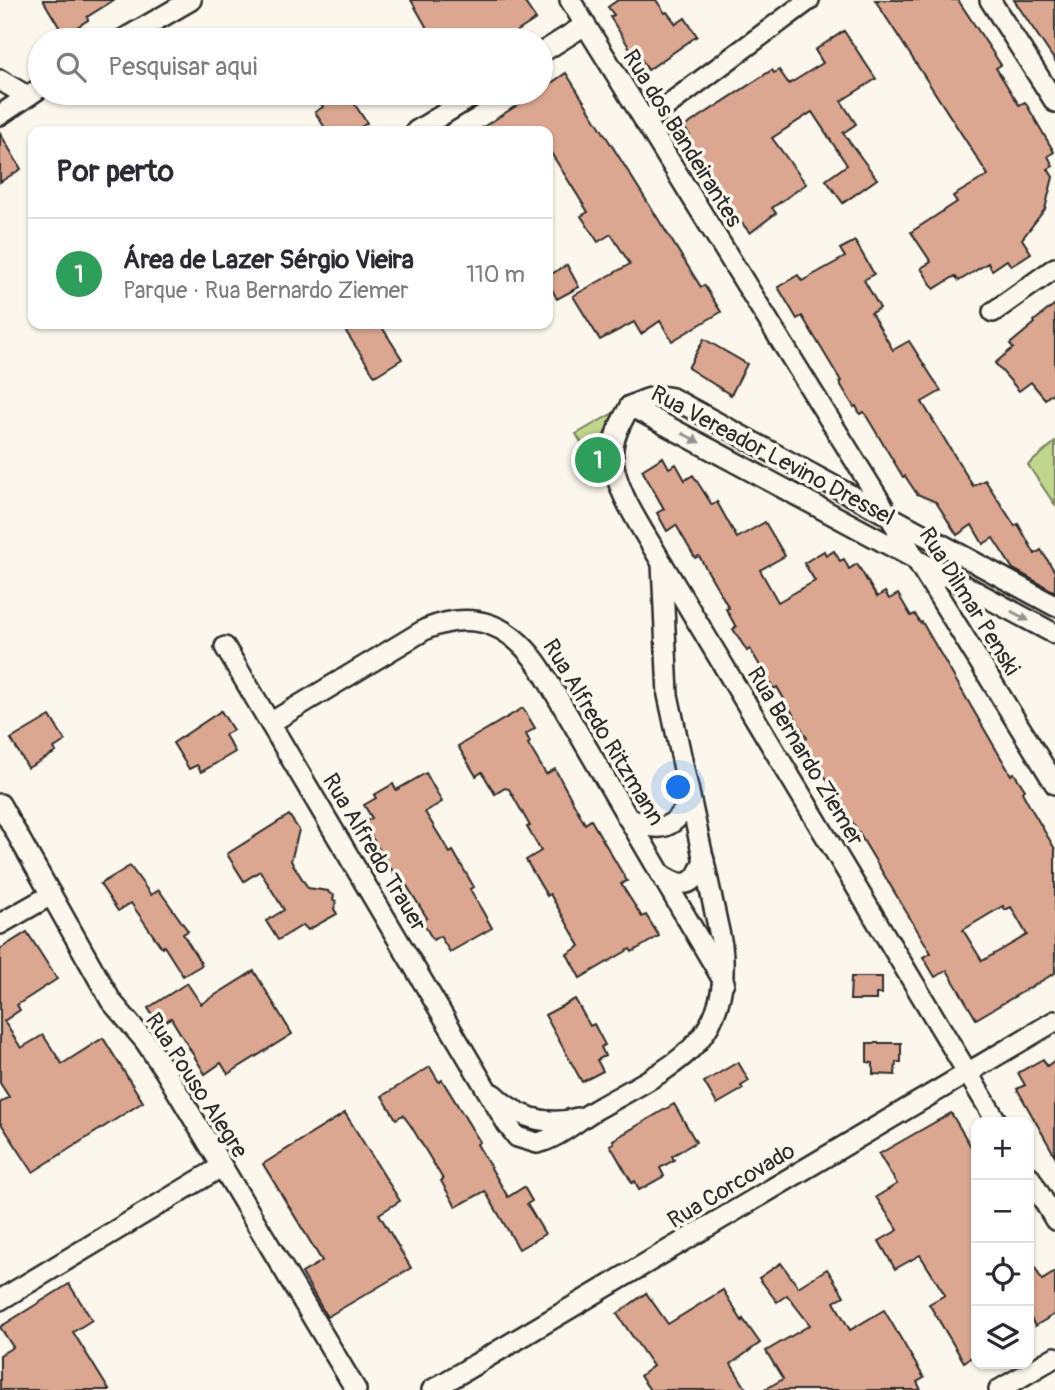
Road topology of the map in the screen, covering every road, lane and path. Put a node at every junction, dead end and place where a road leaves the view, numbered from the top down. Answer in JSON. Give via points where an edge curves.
{"nodes":[{"id":1,"x":191,"y":0,"type":"edge"},
{"id":2,"x":570,"y":0,"type":"edge"},
{"id":3,"x":809,"y":0,"type":"edge"},
{"id":4,"x":990,"y":0,"type":"edge"},
{"id":5,"x":585,"y":25,"type":"junction"},
{"id":6,"x":143,"y":28,"type":"edge"},
{"id":7,"x":553,"y":45,"type":"edge"},
{"id":8,"x":0,"y":80,"type":"edge"},
{"id":9,"x":28,"y":90,"type":"edge"},
{"id":10,"x":28,"y":96,"type":"edge"},
{"id":11,"x":1055,"y":102,"type":"edge"},
{"id":12,"x":458,"y":105,"type":"edge"},
{"id":13,"x":0,"y":115,"type":"edge"},
{"id":14,"x":645,"y":122,"type":"junction"},
{"id":15,"x":424,"y":126,"type":"edge"},
{"id":16,"x":1055,"y":268,"type":"edge"},
{"id":17,"x":755,"y":301,"type":"joint"},
{"id":18,"x":993,"y":312,"type":"dead end"},
{"id":19,"x":631,"y":406,"type":"junction"},
{"id":20,"x":888,"y":515,"type":"junction"},
{"id":21,"x":916,"y":560,"type":"junction"},
{"id":22,"x":662,"y":563,"type":"junction"},
{"id":23,"x":1055,"y":606,"type":"edge"},
{"id":24,"x":1055,"y":634,"type":"edge"},
{"id":25,"x":225,"y":647,"type":"dead end"},
{"id":26,"x":270,"y":723,"type":"junction"},
{"id":27,"x":1055,"y":784,"type":"edge"},
{"id":28,"x":690,"y":801,"type":"junction"},
{"id":29,"x":0,"y":804,"type":"edge"},
{"id":30,"x":627,"y":817,"type":"junction"},
{"id":31,"x":704,"y":860,"type":"junction"},
{"id":32,"x":660,"y":873,"type":"junction"},
{"id":33,"x":51,"y":895,"type":"junction"},
{"id":34,"x":0,"y":924,"type":"edge"},
{"id":35,"x":724,"y":983,"type":"junction"},
{"id":36,"x":1055,"y":1021,"type":"edge"},
{"id":37,"x":968,"y":1074,"type":"junction"},
{"id":38,"x":482,"y":1082,"type":"junction"},
{"id":39,"x":594,"y":1110,"type":"junction"},
{"id":40,"x":994,"y":1117,"type":"edge"},
{"id":41,"x":545,"y":1122,"type":"junction"},
{"id":42,"x":528,"y":1142,"type":"junction"},
{"id":43,"x":221,"y":1167,"type":"junction"},
{"id":44,"x":1031,"y":1180,"type":"edge"},
{"id":45,"x":1055,"y":1220,"type":"edge"},
{"id":46,"x":0,"y":1300,"type":"edge"},
{"id":47,"x":1055,"y":1357,"type":"edge"},
{"id":48,"x":356,"y":1390,"type":"edge"},
{"id":49,"x":432,"y":1390,"type":"edge"},
{"id":50,"x":999,"y":1390,"type":"edge"}],
"edges":[{"from":1,"to":6,"type":"street"},
{"from":2,"to":5,"type":"street","name":"Rua dos Bandeirantes"},
{"from":3,"to":14,"type":"street"},
{"from":4,"to":11,"type":"street"},
{"from":5,"to":7,"type":"street"},
{"from":5,"to":14,"type":"street","name":"Rua dos Bandeirantes"},
{"from":8,"to":9,"type":"street"},
{"from":10,"to":13,"type":"street"},
{"from":12,"to":15,"type":"street"},
{"from":14,"to":17,"type":"street","name":"Rua dos Bandeirantes"},
{"from":16,"to":18,"type":"street"},
{"from":17,"to":20,"type":"street","name":"Rua Dilmar Penski"},
{"from":19,"to":20,"type":"street","name":"Rua Vereador Levino Dressel","via":[[649,397],[672,398]]},
{"from":19,"to":21,"type":"street","name":"Rua Vereador Levino Dressel","one_way":true},
{"from":19,"to":22,"type":"street","name":"Rua Bernardo Ziemer","via":[[618,429],[613,459],[622,491]]},
{"from":20,"to":21,"type":"street","name":"Rua Dilmar Penski"},
{"from":20,"to":23,"type":"street","name":"Rua Vereador Levino Dressel"},
{"from":21,"to":24,"type":"street","name":"Rua Vereador Levino Dressel","one_way":true},
{"from":21,"to":27,"type":"street","name":"Rua Dilmar Penski"},
{"from":22,"to":28,"type":"street","via":[[668,695]]},
{"from":22,"to":37,"type":"street","name":"Rua Bernardo Ziemer"},
{"from":25,"to":26,"type":"street","name":"Rua Alfredo Trauer"},
{"from":26,"to":30,"type":"street","name":"Rua Alfredo Ritzmann","via":[[426,629],[457,620],[476,621],[509,633],[531,653]]},
{"from":26,"to":38,"type":"street","name":"Rua Alfredo Trauer"},
{"from":28,"to":30,"type":"street","via":[[680,818],[658,828]]},
{"from":28,"to":31,"type":"street"},
{"from":29,"to":33,"type":"street","name":"Rua Pouso Alegre"},
{"from":30,"to":32,"type":"street","name":"Rua Alfredo Ritzmann"},
{"from":31,"to":32,"type":"street","via":[[691,882],[675,882]]},
{"from":31,"to":35,"type":"street","via":[[722,945]]},
{"from":32,"to":35,"type":"street","name":"Rua Alfredo Ritzmann"},
{"from":33,"to":34,"type":"street"},
{"from":33,"to":43,"type":"street","name":"Rua Pouso Alegre","via":[[111,1001],[145,1041]]},
{"from":35,"to":39,"type":"street","via":[[714,1016],[688,1052]]},
{"from":36,"to":37,"type":"street","name":"Rua Corcovado"},
{"from":37,"to":40,"type":"street","name":"Rua Bernardo Ziemer"},
{"from":37,"to":49,"type":"street","name":"Rua Corcovado"},
{"from":38,"to":41,"type":"street","name":"Rua Alfredo Trauer","via":[[507,1106]]},
{"from":38,"to":42,"type":"street","name":"Rua Alfredo Trauer","via":[[507,1124]]},
{"from":39,"to":41,"type":"street","via":[[560,1123]]},
{"from":39,"to":42,"type":"street","via":[[544,1142]]},
{"from":41,"to":42,"type":"street","via":[[528,1135]]},
{"from":43,"to":46,"type":"street"},
{"from":43,"to":48,"type":"street","name":"Rua Pouso Alegre"},
{"from":44,"to":45,"type":"street"},
{"from":47,"to":50,"type":"street"}]}
